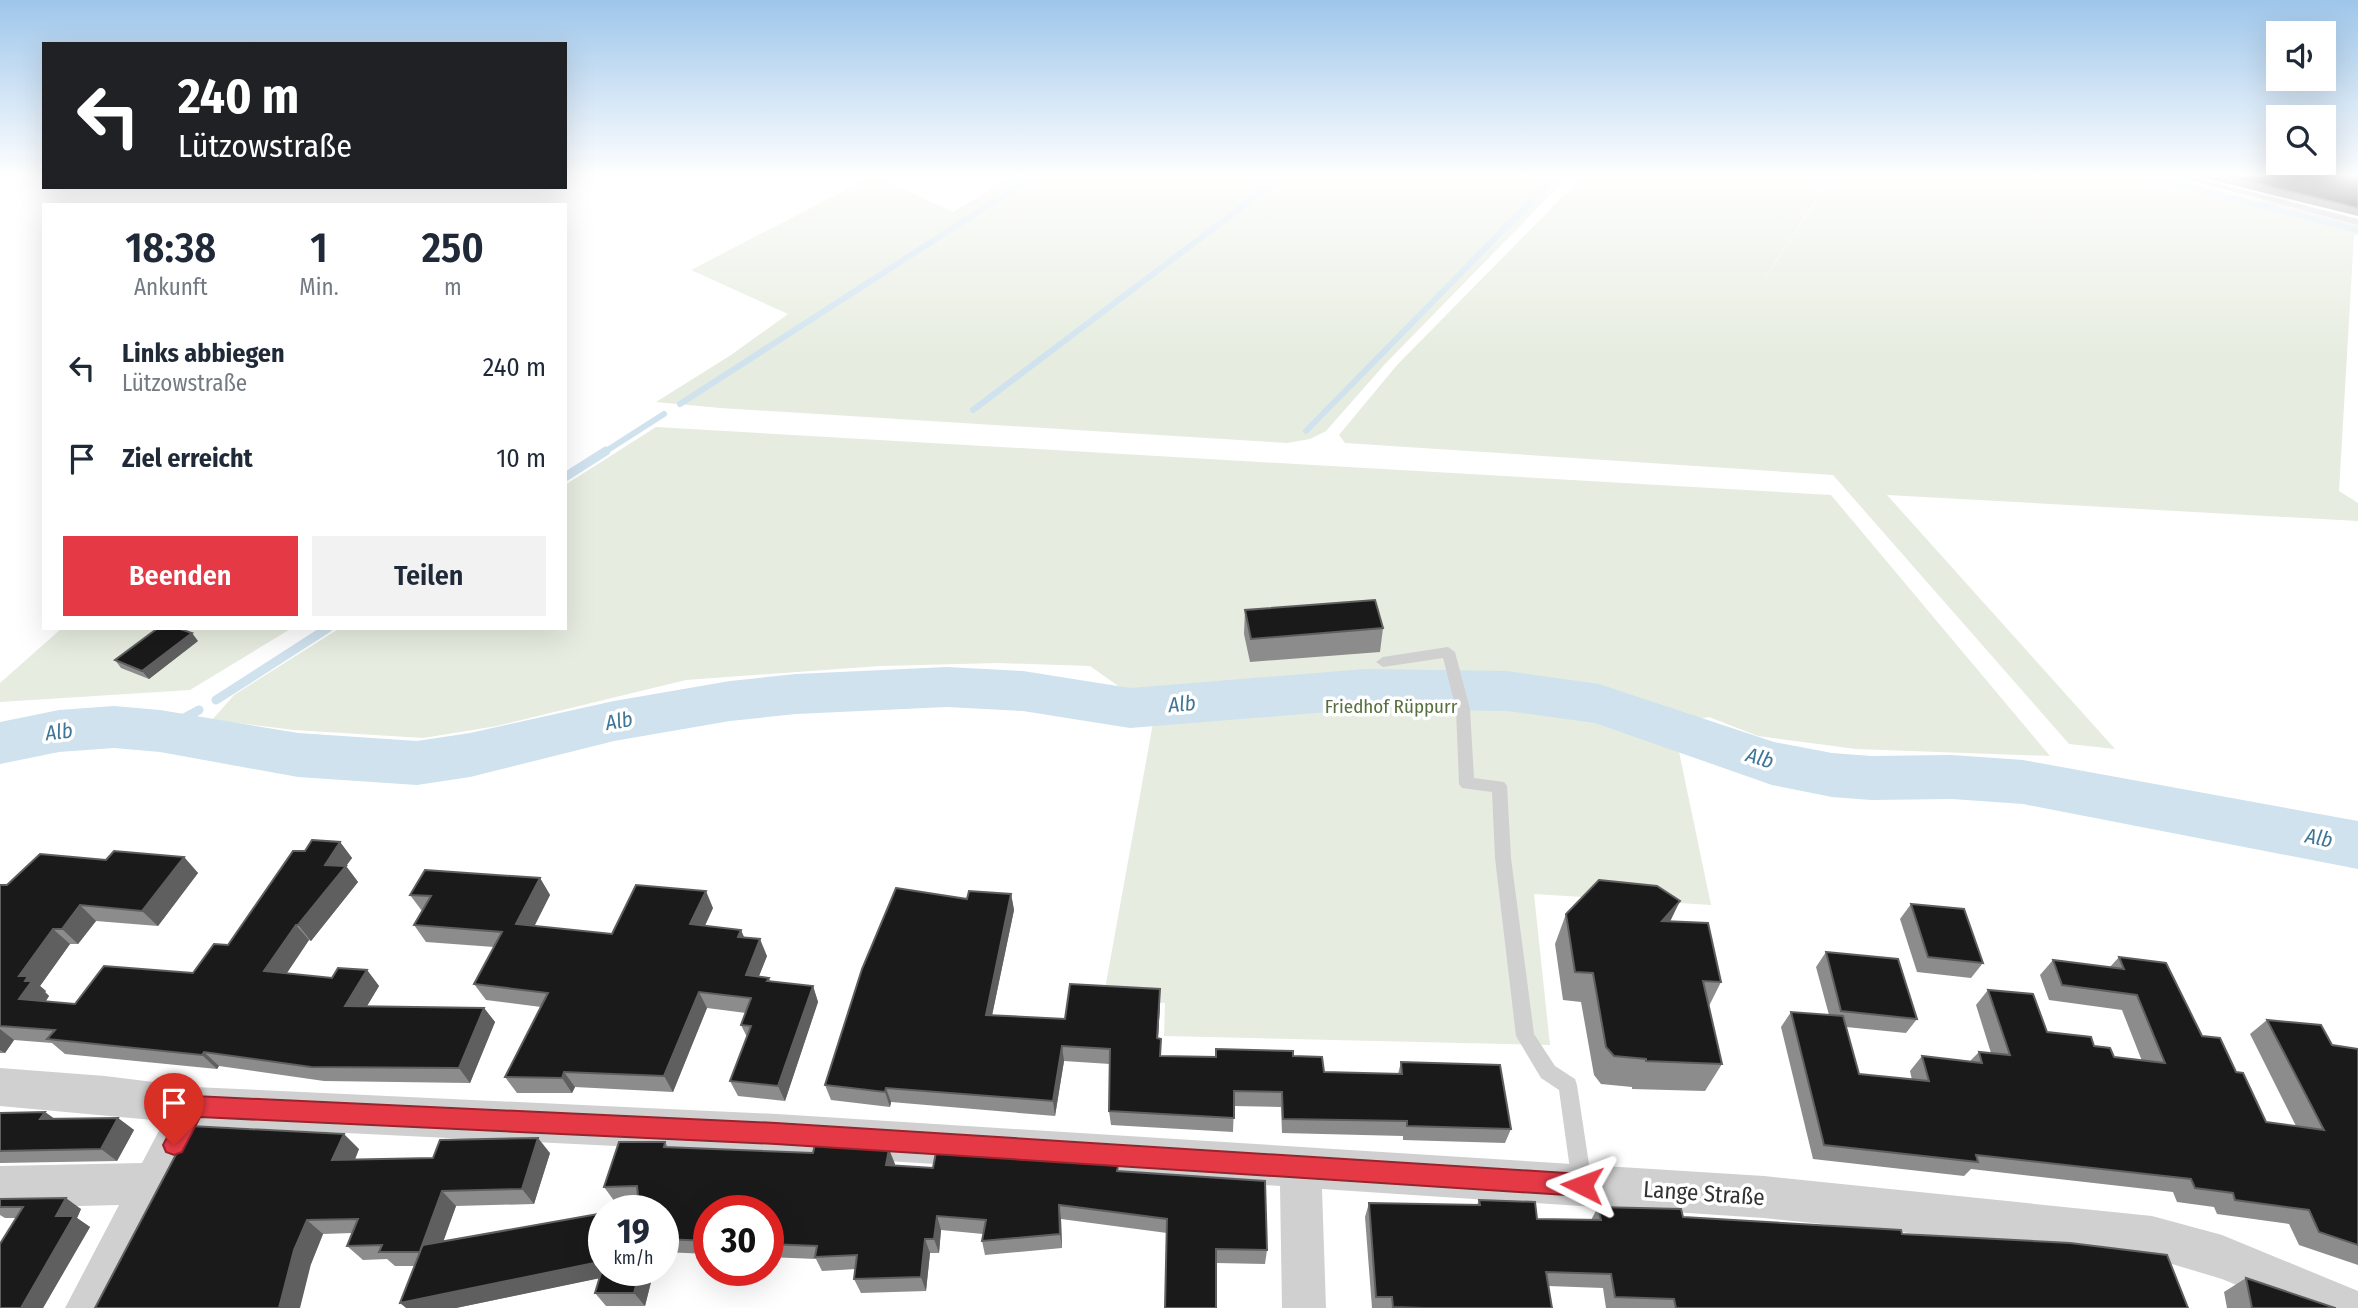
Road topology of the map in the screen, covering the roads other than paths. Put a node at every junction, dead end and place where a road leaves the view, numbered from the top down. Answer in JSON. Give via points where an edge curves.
{"nodes":[{"id":1,"x":1382,"y":662,"type":"dead end"},
{"id":2,"x":0,"y":1087,"type":"edge"},
{"id":3,"x":194,"y":1107,"type":"junction"},
{"id":4,"x":1301,"y":1169,"type":"junction"},
{"id":5,"x":154,"y":1183,"type":"junction"},
{"id":6,"x":1582,"y":1185,"type":"junction"},
{"id":7,"x":0,"y":1187,"type":"edge"},
{"id":8,"x":87,"y":1308,"type":"edge"},
{"id":9,"x":1304,"y":1308,"type":"edge"},
{"id":10,"x":2346,"y":1308,"type":"edge"}],
"edges":[{"from":1,"to":6,"type":"lane","via":[[1448,652],[1463,709],[1467,784],[1499,786],[1525,1036],[1548,1072],[1568,1085]]},
{"from":2,"to":3,"type":"street","name":"Lange Straße"},
{"from":3,"to":4,"type":"street","name":"Lange Straße","via":[[776,1134]]},
{"from":3,"to":5,"type":"street"},
{"from":4,"to":6,"type":"street","name":"Lange Straße"},
{"from":4,"to":9,"type":"street"},
{"from":5,"to":7,"type":"street"},
{"from":5,"to":8,"type":"street"},
{"from":6,"to":10,"type":"street","name":"Lange Straße","via":[[1764,1197],[2152,1237],[2222,1257]]}]}
